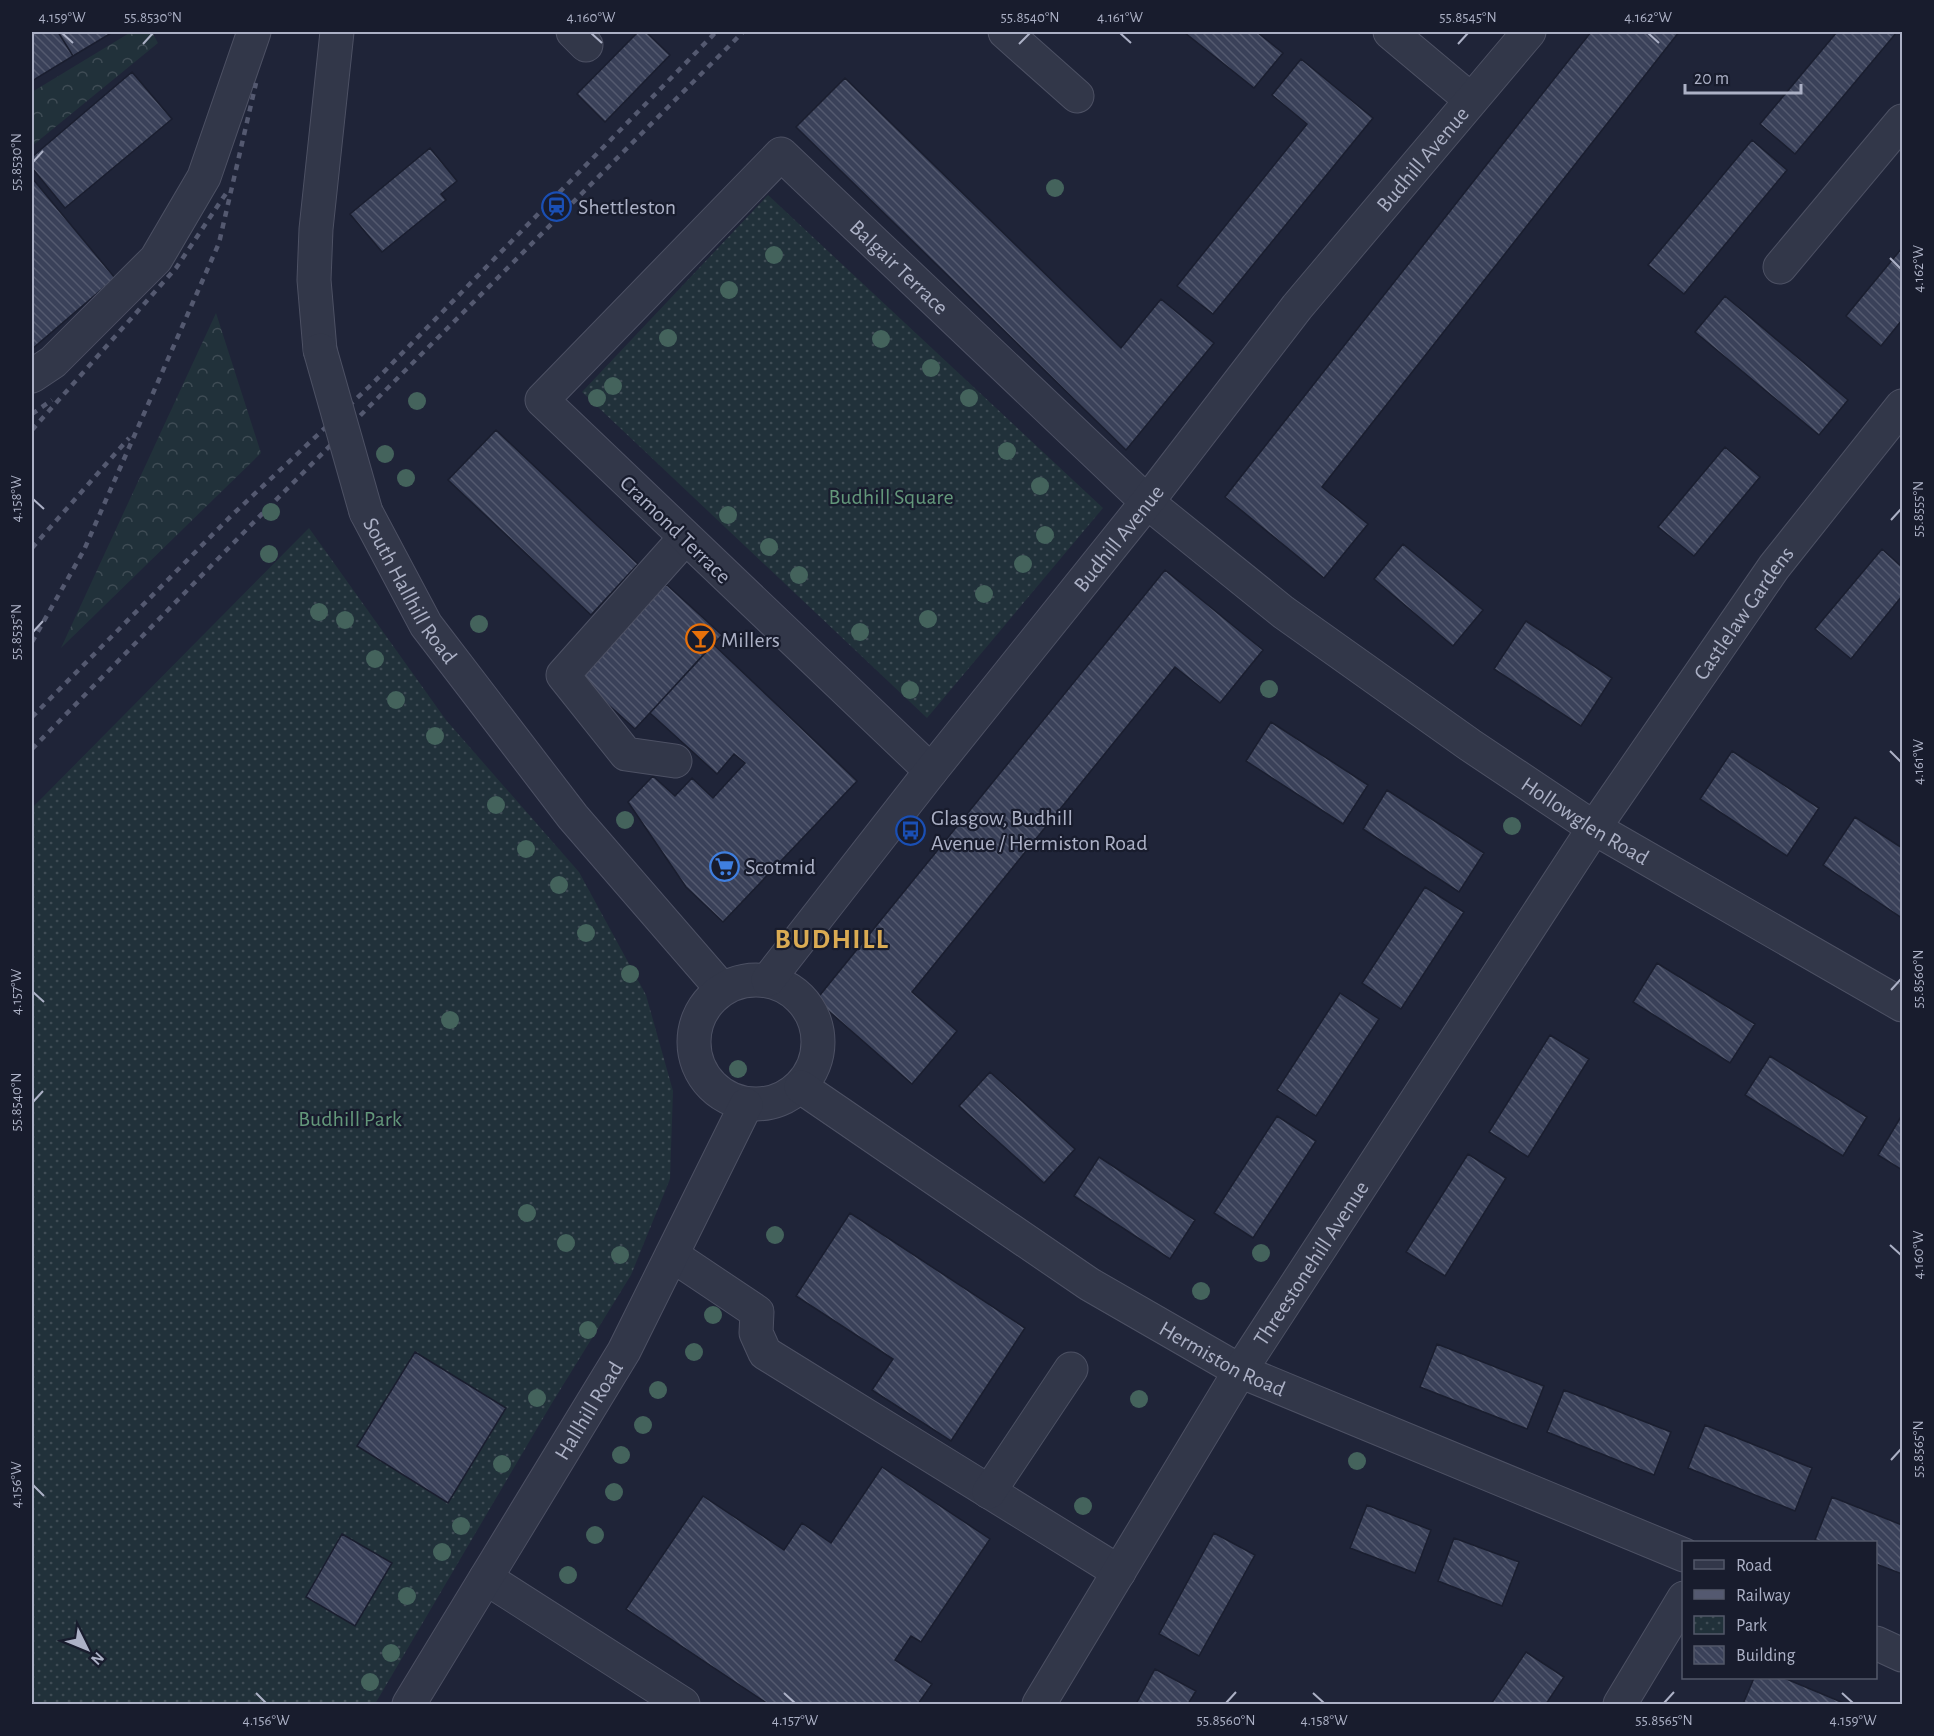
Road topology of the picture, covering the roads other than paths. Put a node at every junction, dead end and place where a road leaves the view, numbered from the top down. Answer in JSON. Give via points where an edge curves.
{"nodes":[{"id":1,"x":254,"y":32,"type":"edge"},
{"id":2,"x":337,"y":32,"type":"edge"},
{"id":3,"x":1005,"y":32,"type":"edge"},
{"id":4,"x":1390,"y":32,"type":"edge"},
{"id":5,"x":1529,"y":32,"type":"edge"},
{"id":6,"x":1077,"y":96,"type":"dead end"},
{"id":7,"x":1471,"y":100,"type":"junction"},
{"id":8,"x":1901,"y":125,"type":"edge"},
{"id":9,"x":1780,"y":267,"type":"dead end"},
{"id":10,"x":657,"y":283,"type":"joint"},
{"id":11,"x":32,"y":376,"type":"edge"},
{"id":12,"x":1902,"y":406,"type":"edge"},
{"id":13,"x":1147,"y":502,"type":"junction"},
{"id":14,"x":684,"y":538,"type":"junction"},
{"id":15,"x":675,"y":761,"type":"dead end"},
{"id":16,"x":931,"y":771,"type":"junction"},
{"id":17,"x":1594,"y":828,"type":"junction"},
{"id":18,"x":768,"y":980,"type":"junction"},
{"id":19,"x":722,"y":989,"type":"junction"},
{"id":20,"x":1902,"y":1005,"type":"edge"},
{"id":21,"x":801,"y":1087,"type":"junction"},
{"id":22,"x":746,"y":1105,"type":"junction"},
{"id":23,"x":672,"y":1255,"type":"junction"},
{"id":24,"x":1071,"y":1369,"type":"dead end"},
{"id":25,"x":1240,"y":1371,"type":"junction"},
{"id":26,"x":989,"y":1492,"type":"junction"},
{"id":27,"x":1682,"y":1555,"type":"edge"},
{"id":28,"x":1119,"y":1572,"type":"junction"},
{"id":29,"x":486,"y":1578,"type":"junction"},
{"id":30,"x":1682,"y":1600,"type":"edge"},
{"id":31,"x":1877,"y":1644,"type":"edge"},
{"id":32,"x":1902,"y":1655,"type":"edge"},
{"id":33,"x":409,"y":1704,"type":"edge"},
{"id":34,"x":683,"y":1704,"type":"edge"},
{"id":35,"x":1039,"y":1704,"type":"edge"},
{"id":36,"x":1620,"y":1704,"type":"edge"}],
"edges":[{"from":1,"to":11,"type":"street","via":[[204,177],[156,259],[53,362]]},
{"from":2,"to":19,"type":"street","name":"South Hallhill Road","bridge":true,"via":[[314,280],[320,350],[366,512],[426,626],[573,817]]},
{"from":3,"to":6,"type":"street"},
{"from":4,"to":7,"type":"street","name":"Budhill Avenue"},
{"from":5,"to":7,"type":"street","name":"Budhill Avenue"},
{"from":7,"to":13,"type":"street","name":"Budhill Avenue","via":[[1297,307]]},
{"from":8,"to":9,"type":"street"},
{"from":10,"to":13,"type":"street","name":"Balgair Terrace","via":[[781,154]]},
{"from":10,"to":14,"type":"street","name":"Cramond Terrace","via":[[542,400]]},
{"from":12,"to":17,"type":"street","name":"Castlelaw Gardens","via":[[1774,567]]},
{"from":13,"to":16,"type":"street","name":"Budhill Avenue"},
{"from":13,"to":17,"type":"street","name":"Hollowglen Road","via":[[1283,612]]},
{"from":14,"to":15,"type":"street","via":[[563,675],[626,754]]},
{"from":14,"to":16,"type":"street","name":"Cramond Terrace"},
{"from":16,"to":18,"type":"street","name":"Budhill Avenue"},
{"from":17,"to":20,"type":"street","name":"Hollowglen Road"},
{"from":17,"to":25,"type":"street","name":"Threestonehill Avenue"},
{"from":18,"to":19,"type":"street","via":[[742,980]]},
{"from":18,"to":21,"type":"street","via":[[799,995],[818,1029],[817,1062]]},
{"from":19,"to":22,"type":"street","via":[[697,1020],[695,1059],[718,1094]]},
{"from":21,"to":22,"type":"street","via":[[781,1100]]},
{"from":21,"to":25,"type":"street","name":"Hermiston Road","via":[[1089,1284]]},
{"from":22,"to":23,"type":"street","name":"Hallhill Road"},
{"from":23,"to":26,"type":"street","via":[[757,1312],[756,1334],[765,1353]]},
{"from":23,"to":29,"type":"street","name":"Hallhill Road","via":[[624,1351]]},
{"from":24,"to":26,"type":"street"},
{"from":25,"to":27,"type":"street","name":"Hermiston Road"},
{"from":25,"to":28,"type":"street","name":"Threestonehill Avenue"},
{"from":26,"to":28,"type":"street"},
{"from":28,"to":35,"type":"street","name":"Threestonehill Avenue"},
{"from":29,"to":33,"type":"street","name":"Hallhill Road"},
{"from":29,"to":34,"type":"street"},
{"from":30,"to":36,"type":"street"},
{"from":31,"to":32,"type":"street"}]}
